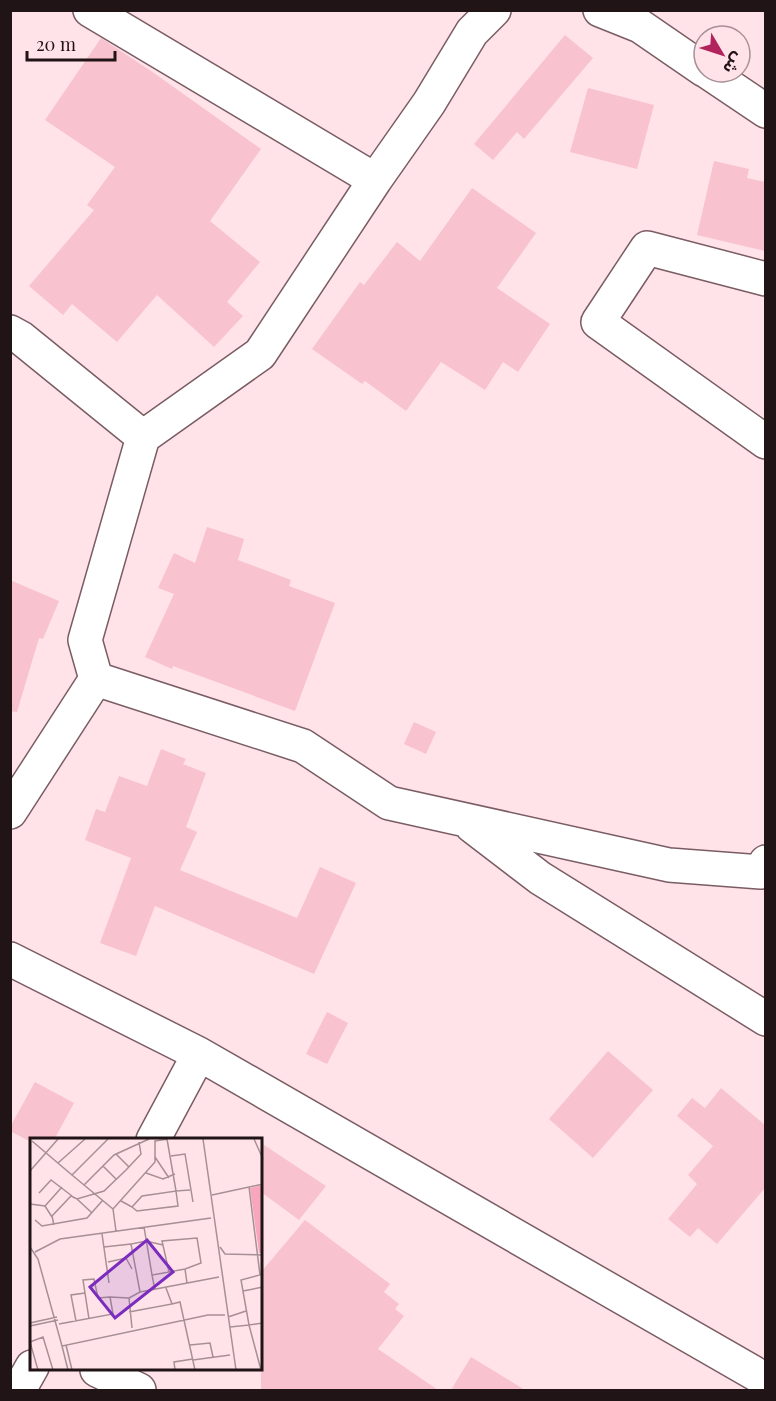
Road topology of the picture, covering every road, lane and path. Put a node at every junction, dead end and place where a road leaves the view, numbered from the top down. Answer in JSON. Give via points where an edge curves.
{"nodes":[{"id":1,"x":90,"y":10,"type":"edge"},
{"id":2,"x":494,"y":10,"type":"edge"},
{"id":3,"x":600,"y":10,"type":"edge"},
{"id":4,"x":692,"y":62,"type":"edge"},
{"id":5,"x":725,"y":84,"type":"edge"},
{"id":6,"x":765,"y":111,"type":"edge"},
{"id":7,"x":375,"y":180,"type":"junction"},
{"id":8,"x":765,"y":279,"type":"edge"},
{"id":9,"x":10,"y":332,"type":"edge"},
{"id":10,"x":143,"y":437,"type":"junction"},
{"id":11,"x":765,"y":442,"type":"edge"},
{"id":12,"x":96,"y":679,"type":"junction"},
{"id":13,"x":10,"y":812,"type":"edge"},
{"id":14,"x":463,"y":819,"type":"junction"},
{"id":15,"x":765,"y":862,"type":"edge"},
{"id":16,"x":10,"y":959,"type":"edge"},
{"id":17,"x":765,"y":1019,"type":"edge"},
{"id":18,"x":199,"y":1054,"type":"junction"},
{"id":19,"x":154,"y":1138,"type":"edge"},
{"id":20,"x":30,"y":1371,"type":"edge"},
{"id":21,"x":99,"y":1371,"type":"edge"},
{"id":22,"x":765,"y":1380,"type":"edge"},
{"id":23,"x":19,"y":1390,"type":"edge"},
{"id":24,"x":139,"y":1390,"type":"edge"}],
"edges":[{"from":1,"to":7,"type":"street"},
{"from":2,"to":7,"type":"street","via":[[472,32]]},
{"from":3,"to":4,"type":"street","via":[[640,27]]},
{"from":5,"to":6,"type":"street"},
{"from":7,"to":10,"type":"street","via":[[260,354]]},
{"from":8,"to":11,"type":"street","via":[[647,248],[598,322]]},
{"from":9,"to":10,"type":"street"},
{"from":10,"to":12,"type":"street","via":[[85,640]]},
{"from":12,"to":13,"type":"street"},
{"from":12,"to":14,"type":"street","via":[[303,746],[389,804]]},
{"from":14,"to":15,"type":"street","via":[[669,865],[761,872]]},
{"from":14,"to":17,"type":"street","via":[[540,878]]},
{"from":16,"to":18,"type":"street"},
{"from":18,"to":19,"type":"street"},
{"from":18,"to":22,"type":"street"},
{"from":20,"to":23,"type":"street"},
{"from":21,"to":24,"type":"street"}]}
